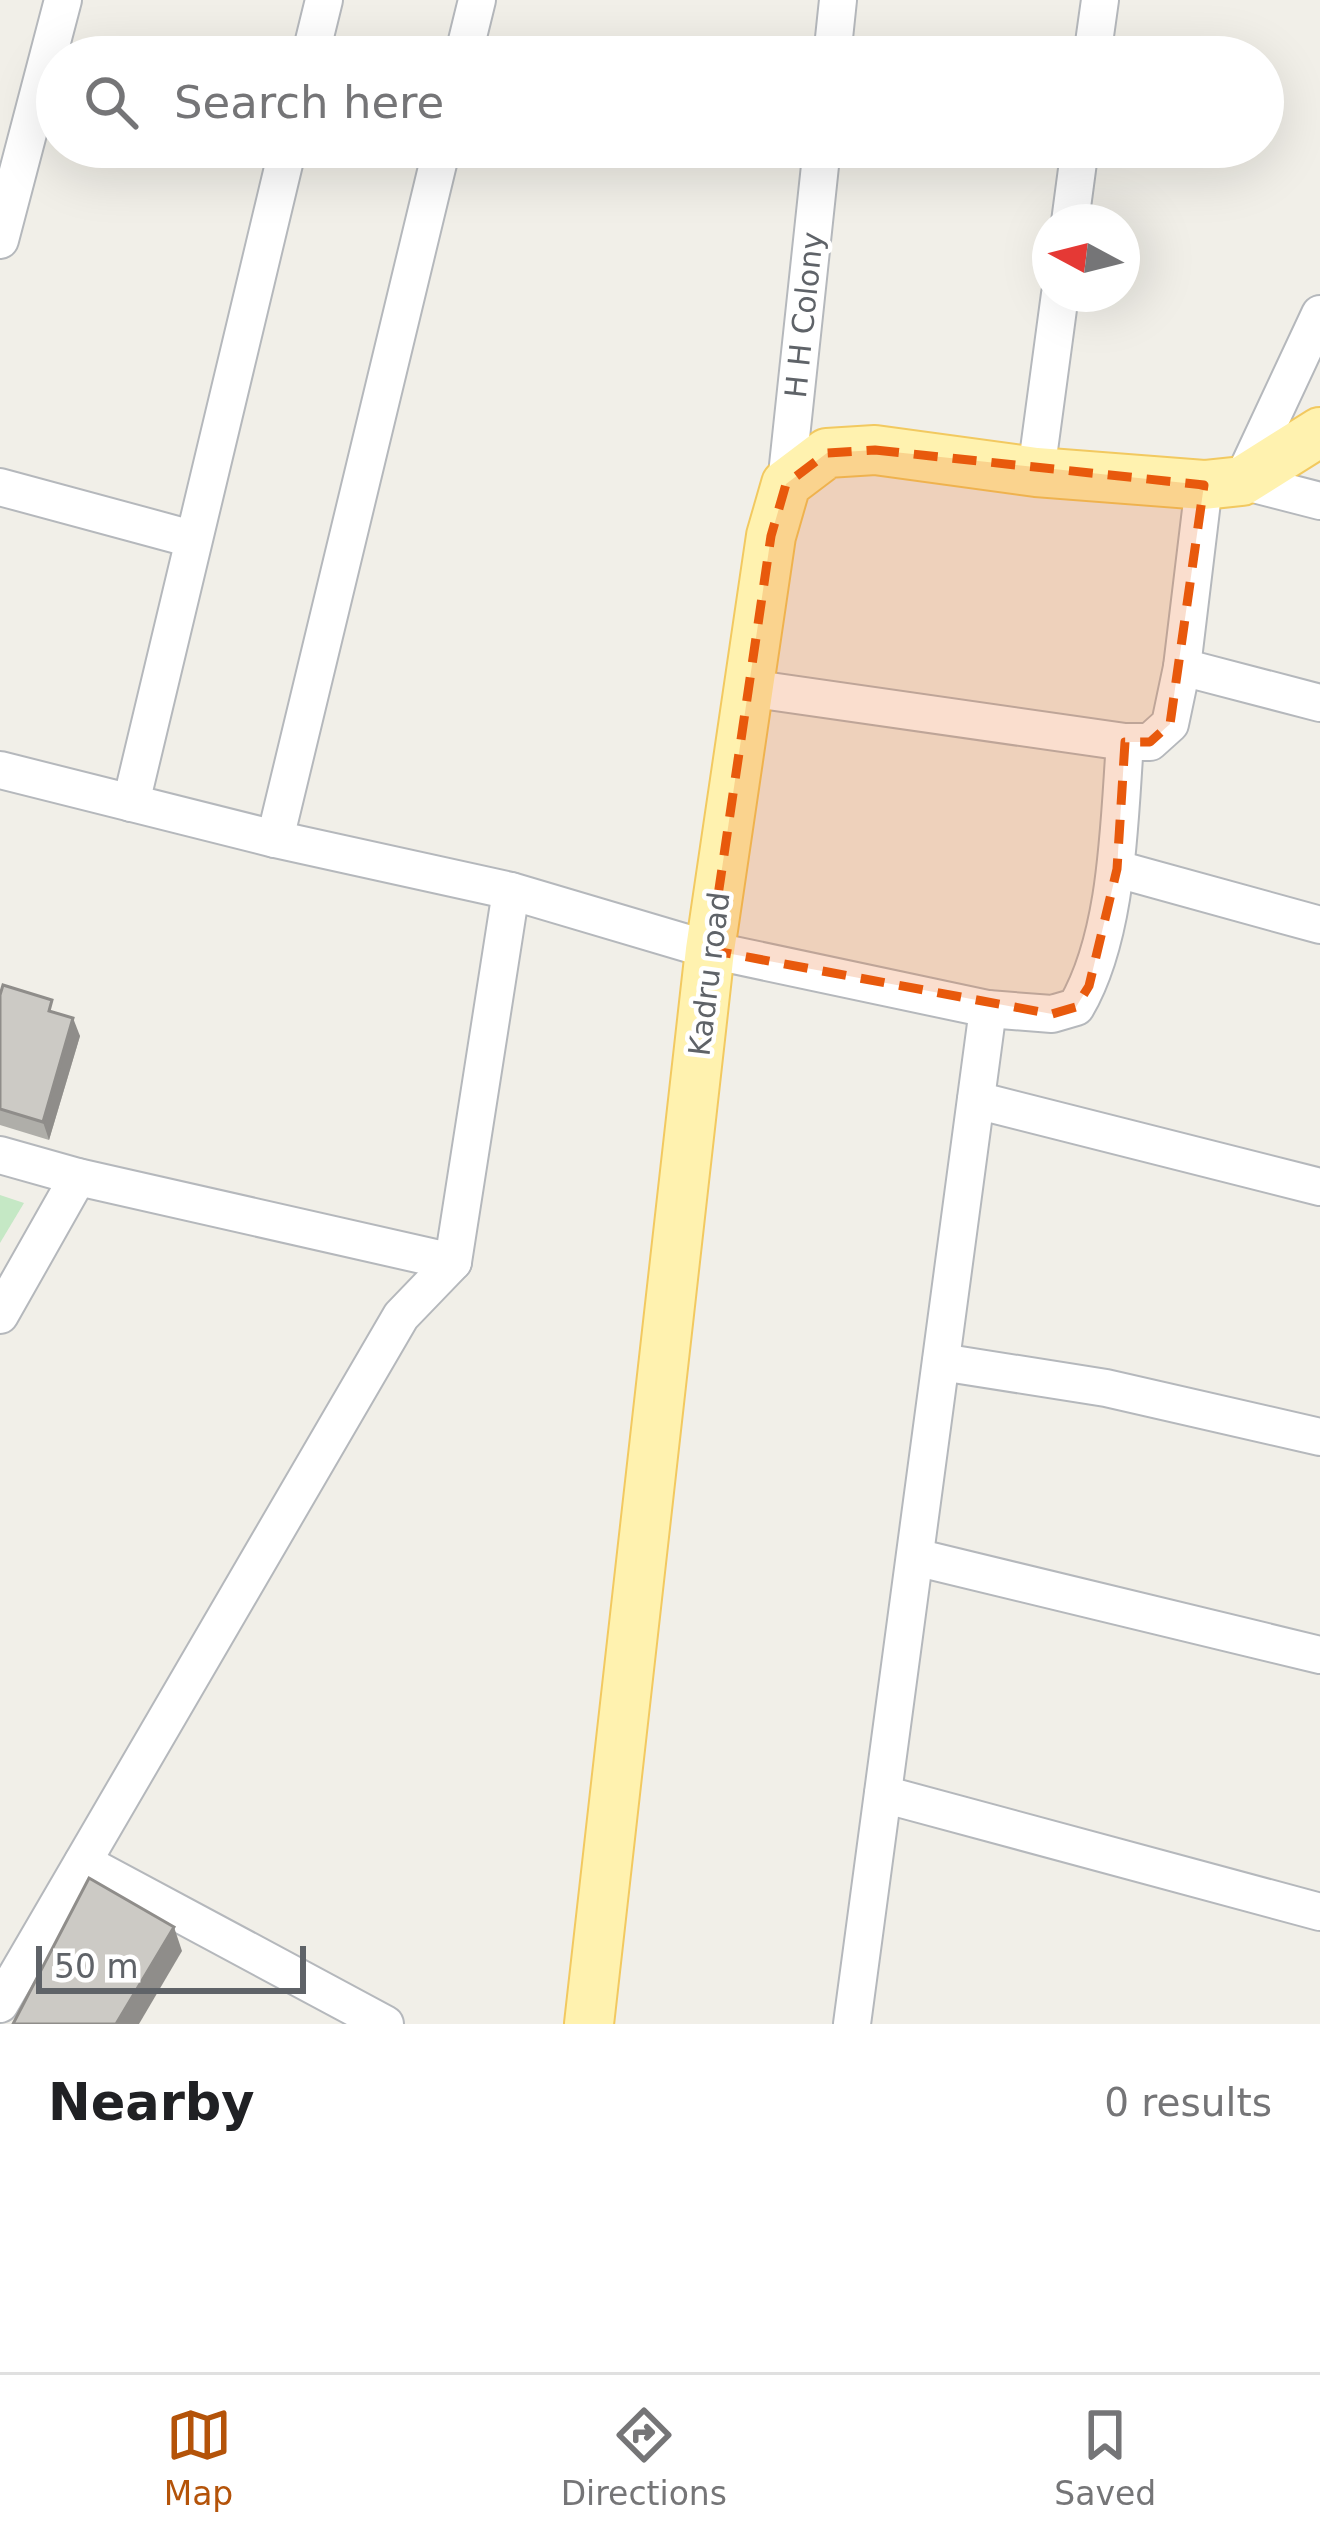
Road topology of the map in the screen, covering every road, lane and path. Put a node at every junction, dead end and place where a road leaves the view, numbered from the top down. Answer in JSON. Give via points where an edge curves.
{"nodes":[{"id":1,"x":64,"y":0,"type":"edge"},
{"id":2,"x":324,"y":0,"type":"edge"},
{"id":3,"x":477,"y":0,"type":"edge"},
{"id":4,"x":838,"y":0,"type":"edge"},
{"id":5,"x":1100,"y":0,"type":"edge"},
{"id":6,"x":54,"y":36,"type":"edge"},
{"id":7,"x":315,"y":36,"type":"edge"},
{"id":8,"x":469,"y":36,"type":"edge"},
{"id":9,"x":834,"y":36,"type":"edge"},
{"id":10,"x":1095,"y":36,"type":"edge"},
{"id":11,"x":36,"y":105,"type":"edge"},
{"id":12,"x":283,"y":168,"type":"edge"},
{"id":13,"x":437,"y":168,"type":"edge"},
{"id":14,"x":820,"y":168,"type":"edge"},
{"id":15,"x":1077,"y":168,"type":"edge"},
{"id":16,"x":1072,"y":204,"type":"edge"},
{"id":17,"x":0,"y":240,"type":"edge"},
{"id":18,"x":1058,"y":312,"type":"edge"},
{"id":19,"x":1320,"y":314,"type":"edge"},
{"id":20,"x":1320,"y":432,"type":"edge"},
{"id":21,"x":1036,"y":472,"type":"junction"},
{"id":22,"x":1223,"y":483,"type":"junction"},
{"id":23,"x":785,"y":484,"type":"junction"},
{"id":24,"x":0,"y":487,"type":"edge"},
{"id":25,"x":1320,"y":501,"type":"edge"},
{"id":26,"x":192,"y":539,"type":"junction"},
{"id":27,"x":1182,"y":668,"type":"junction"},
{"id":28,"x":748,"y":688,"type":"junction"},
{"id":29,"x":1320,"y":704,"type":"edge"},
{"id":30,"x":1124,"y":742,"type":"junction"},
{"id":31,"x":0,"y":770,"type":"edge"},
{"id":32,"x":130,"y":803,"type":"junction"},
{"id":33,"x":275,"y":839,"type":"junction"},
{"id":34,"x":1117,"y":869,"type":"junction"},
{"id":35,"x":511,"y":891,"type":"junction"},
{"id":36,"x":1320,"y":925,"type":"edge"},
{"id":37,"x":710,"y":950,"type":"junction"},
{"id":38,"x":988,"y":1009,"type":"junction"},
{"id":39,"x":976,"y":1100,"type":"junction"},
{"id":40,"x":0,"y":1155,"type":"edge"},
{"id":41,"x":77,"y":1177,"type":"junction"},
{"id":42,"x":1320,"y":1187,"type":"edge"},
{"id":43,"x":453,"y":1262,"type":"junction"},
{"id":44,"x":0,"y":1315,"type":"edge"},
{"id":45,"x":941,"y":1362,"type":"junction"},
{"id":46,"x":1320,"y":1437,"type":"edge"},
{"id":47,"x":915,"y":1557,"type":"junction"},
{"id":48,"x":1320,"y":1655,"type":"edge"},
{"id":49,"x":883,"y":1795,"type":"junction"},
{"id":50,"x":83,"y":1862,"type":"junction"},
{"id":51,"x":1320,"y":1912,"type":"edge"},
{"id":52,"x":0,"y":2004,"type":"edge"},
{"id":53,"x":385,"y":2024,"type":"edge"},
{"id":54,"x":589,"y":2024,"type":"edge"},
{"id":55,"x":852,"y":2024,"type":"edge"}],
"edges":[{"from":1,"to":6,"type":"street"},
{"from":2,"to":7,"type":"street"},
{"from":3,"to":8,"type":"street"},
{"from":4,"to":9,"type":"street"},
{"from":5,"to":10,"type":"street"},
{"from":11,"to":17,"type":"street"},
{"from":12,"to":26,"type":"street"},
{"from":13,"to":33,"type":"street"},
{"from":14,"to":23,"type":"street","name":"H H Colony"},
{"from":15,"to":16,"type":"street"},
{"from":18,"to":21,"type":"street"},
{"from":19,"to":22,"type":"street"},
{"from":20,"to":22,"type":"main road"},
{"from":21,"to":22,"type":"main road"},
{"from":21,"to":23,"type":"main road","via":[[875,450],[827,453]]},
{"from":22,"to":25,"type":"street"},
{"from":22,"to":27,"type":"street"},
{"from":23,"to":28,"type":"main road","name":"Kadru road"},
{"from":24,"to":26,"type":"street"},
{"from":26,"to":32,"type":"street"},
{"from":27,"to":29,"type":"street"},
{"from":27,"to":30,"type":"street","via":[[1170,724],[1150,742]]},
{"from":28,"to":30,"type":"street"},
{"from":28,"to":37,"type":"main road","name":"Kadru road"},
{"from":30,"to":34,"type":"street"},
{"from":31,"to":32,"type":"street"},
{"from":32,"to":33,"type":"street"},
{"from":33,"to":35,"type":"street"},
{"from":34,"to":36,"type":"street"},
{"from":34,"to":38,"type":"street","via":[[1076,1007],[1052,1014]]},
{"from":35,"to":37,"type":"street"},
{"from":35,"to":43,"type":"street"},
{"from":37,"to":38,"type":"street"},
{"from":37,"to":54,"type":"main road","name":"Kadru road"},
{"from":38,"to":39,"type":"street"},
{"from":39,"to":42,"type":"street"},
{"from":39,"to":45,"type":"street"},
{"from":40,"to":41,"type":"street"},
{"from":41,"to":43,"type":"street"},
{"from":41,"to":44,"type":"street"},
{"from":43,"to":50,"type":"street","via":[[401,1316]]},
{"from":45,"to":46,"type":"street","via":[[1106,1388]]},
{"from":45,"to":47,"type":"street"},
{"from":47,"to":48,"type":"street"},
{"from":47,"to":49,"type":"street"},
{"from":49,"to":51,"type":"street"},
{"from":49,"to":55,"type":"street"},
{"from":50,"to":52,"type":"street"},
{"from":50,"to":53,"type":"street"}]}
